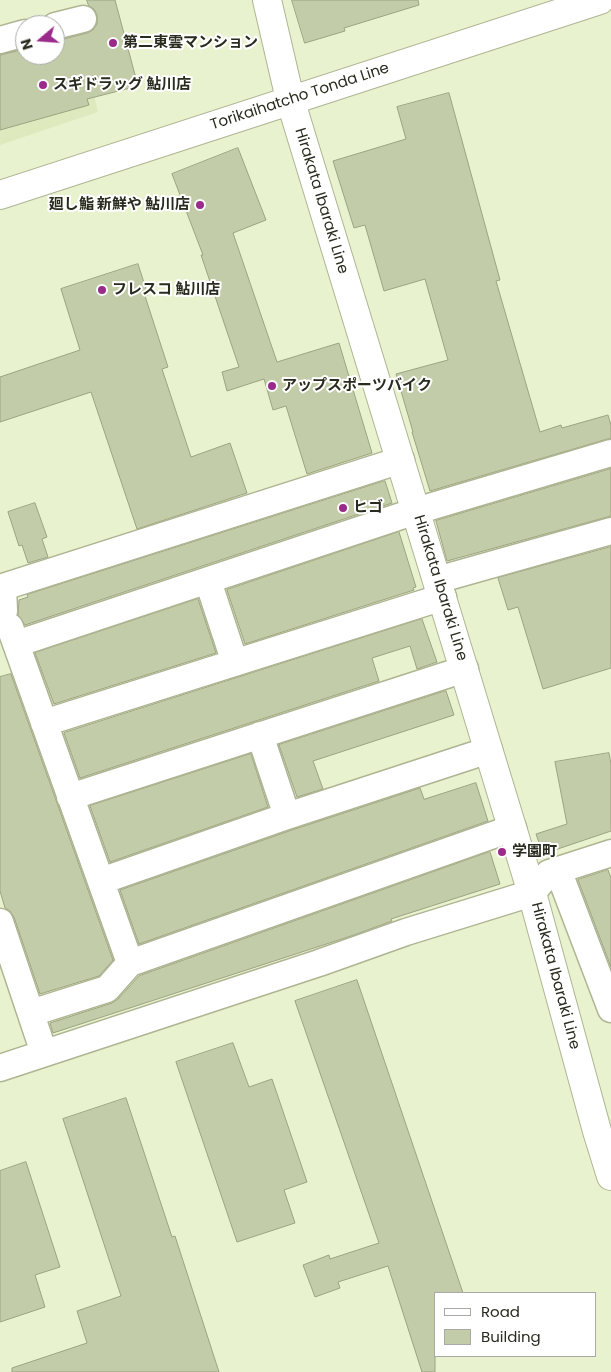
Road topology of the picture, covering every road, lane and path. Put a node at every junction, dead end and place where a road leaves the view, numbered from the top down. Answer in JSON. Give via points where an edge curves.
{"nodes":[{"id":1,"x":268,"y":0,"type":"edge"},
{"id":2,"x":600,"y":0,"type":"edge"},
{"id":3,"x":83,"y":19,"type":"dead end"},
{"id":4,"x":65,"y":24,"type":"edge"},
{"id":5,"x":15,"y":36,"type":"edge"},
{"id":6,"x":0,"y":40,"type":"edge"},
{"id":7,"x":290,"y":99,"type":"junction"},
{"id":8,"x":0,"y":194,"type":"edge"},
{"id":9,"x":611,"y":453,"type":"edge"},
{"id":10,"x":401,"y":460,"type":"junction"},
{"id":11,"x":416,"y":511,"type":"junction"},
{"id":12,"x":611,"y":531,"type":"edge"},
{"id":13,"x":208,"y":581,"type":"junction"},
{"id":14,"x":440,"y":589,"type":"junction"},
{"id":15,"x":2,"y":612,"type":"edge"},
{"id":16,"x":16,"y":644,"type":"junction"},
{"id":17,"x":235,"y":663,"type":"junction"},
{"id":18,"x":465,"y":669,"type":"junction"},
{"id":19,"x":44,"y":723,"type":"junction"},
{"id":20,"x":260,"y":735,"type":"junction"},
{"id":21,"x":489,"y":750,"type":"junction"},
{"id":22,"x":70,"y":797,"type":"junction"},
{"id":23,"x":288,"y":816,"type":"junction"},
{"id":24,"x":513,"y":828,"type":"junction"},
{"id":25,"x":611,"y":853,"type":"edge"},
{"id":26,"x":558,"y":870,"type":"junction"},
{"id":27,"x":100,"y":881,"type":"junction"},
{"id":28,"x":532,"y":893,"type":"junction"},
{"id":29,"x":0,"y":922,"type":"edge"},
{"id":30,"x":130,"y":962,"type":"junction"},
{"id":31,"x":611,"y":1009,"type":"edge"},
{"id":32,"x":31,"y":1013,"type":"junction"},
{"id":33,"x":44,"y":1053,"type":"junction"},
{"id":34,"x":0,"y":1068,"type":"edge"},
{"id":35,"x":611,"y":1176,"type":"edge"}],
"edges":[{"from":1,"to":7,"type":"main road","name":"Hirakata Ibaraki Line"},
{"from":2,"to":7,"type":"main road","name":"Torikaihatcho Tonda Line"},
{"from":3,"to":4,"type":"street"},
{"from":5,"to":6,"type":"street"},
{"from":7,"to":8,"type":"main road","name":"Torikaihatcho Tonda Line"},
{"from":7,"to":10,"type":"main road","name":"Hirakata Ibaraki Line"},
{"from":9,"to":11,"type":"street"},
{"from":10,"to":11,"type":"main road","name":"Hirakata Ibaraki Line"},
{"from":10,"to":15,"type":"street","via":[[3,587]]},
{"from":11,"to":13,"type":"street"},
{"from":11,"to":14,"type":"main road","name":"Hirakata Ibaraki Line"},
{"from":12,"to":14,"type":"street"},
{"from":13,"to":16,"type":"street"},
{"from":13,"to":17,"type":"street"},
{"from":14,"to":17,"type":"street"},
{"from":14,"to":18,"type":"main road","name":"Hirakata Ibaraki Line"},
{"from":15,"to":16,"type":"street"},
{"from":16,"to":19,"type":"street"},
{"from":17,"to":19,"type":"street"},
{"from":18,"to":20,"type":"street"},
{"from":18,"to":21,"type":"main road","name":"Hirakata Ibaraki Line"},
{"from":19,"to":22,"type":"street"},
{"from":20,"to":22,"type":"street"},
{"from":20,"to":23,"type":"street"},
{"from":21,"to":23,"type":"street"},
{"from":21,"to":24,"type":"main road","name":"Hirakata Ibaraki Line"},
{"from":22,"to":27,"type":"street"},
{"from":23,"to":27,"type":"street"},
{"from":24,"to":28,"type":"main road","name":"Hirakata Ibaraki Line"},
{"from":24,"to":30,"type":"street"},
{"from":25,"to":26,"type":"street"},
{"from":26,"to":28,"type":"street","via":[[549,873]]},
{"from":26,"to":31,"type":"street"},
{"from":27,"to":30,"type":"street"},
{"from":28,"to":33,"type":"street"},
{"from":28,"to":35,"type":"main road","name":"Hirakata Ibaraki Line"},
{"from":29,"to":32,"type":"street"},
{"from":30,"to":32,"type":"street","via":[[107,989]]},
{"from":32,"to":33,"type":"street"},
{"from":33,"to":34,"type":"street"}]}
